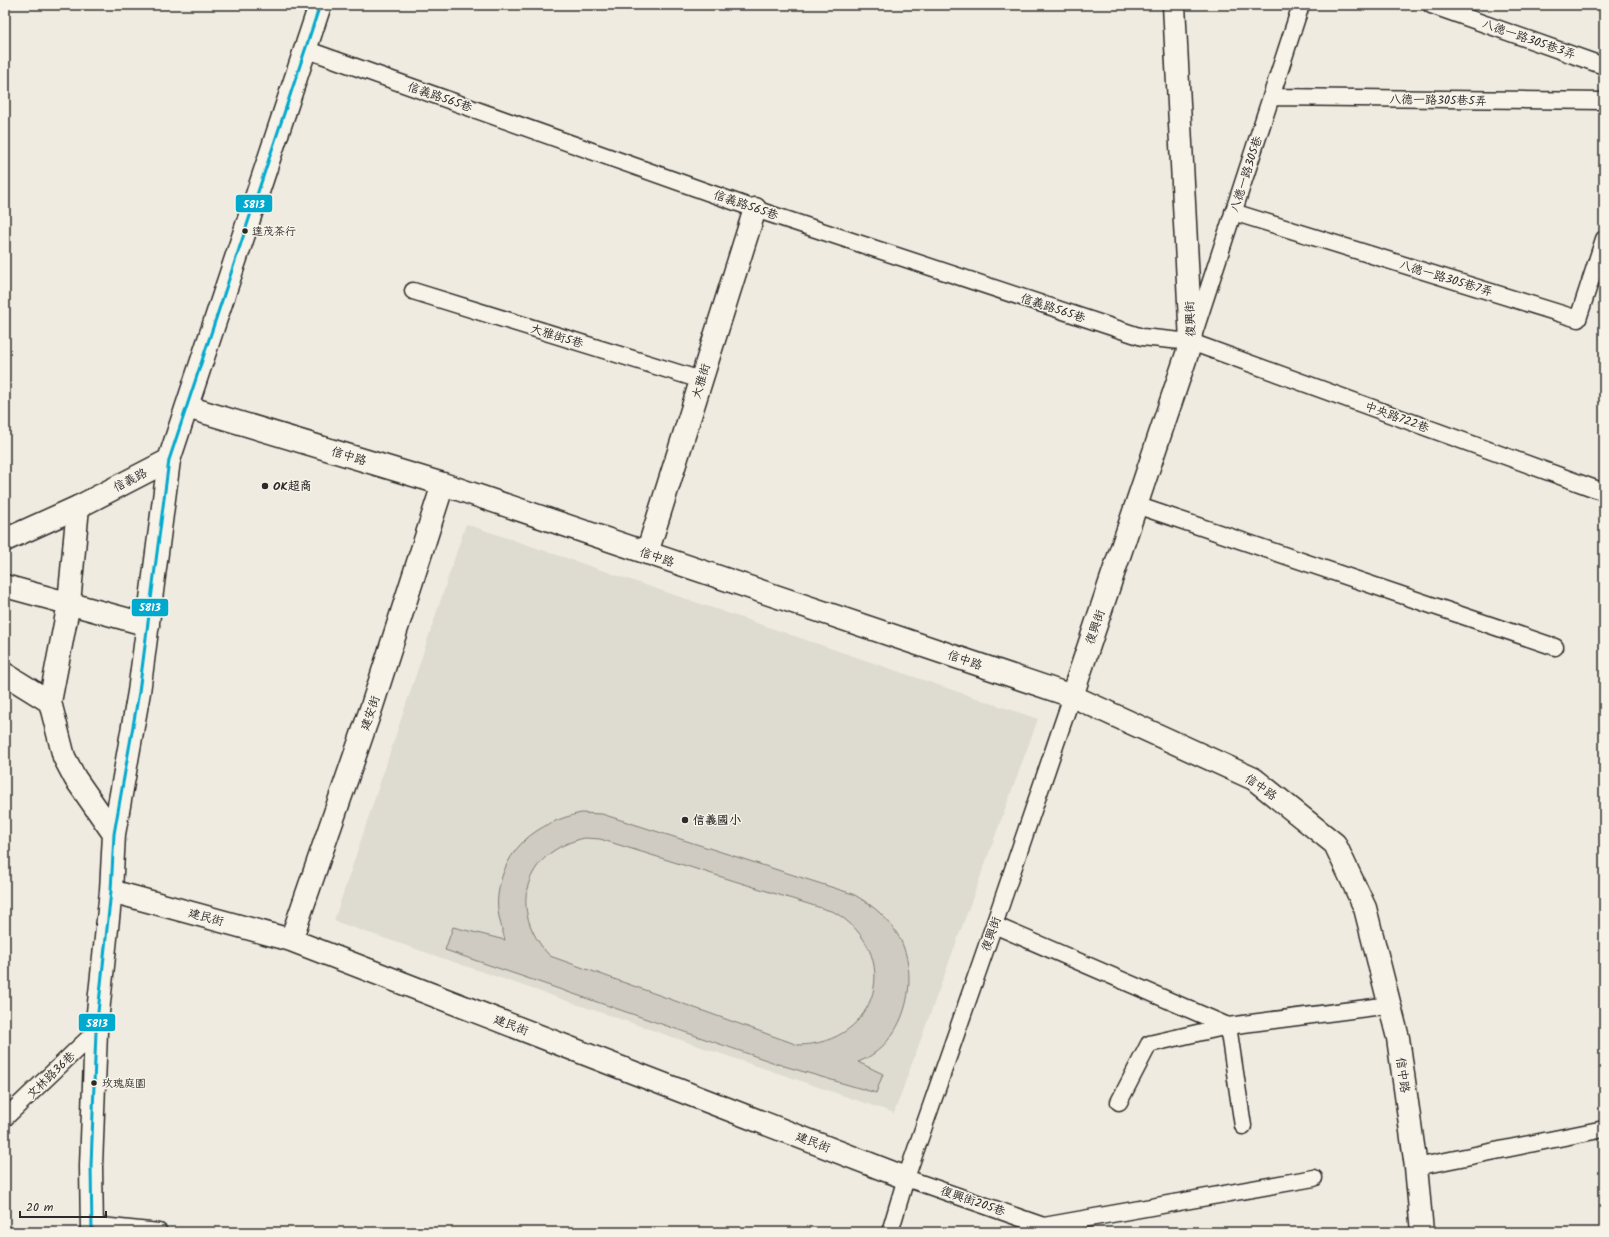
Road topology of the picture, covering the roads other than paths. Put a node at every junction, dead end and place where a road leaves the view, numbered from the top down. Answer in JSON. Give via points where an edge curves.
{"nodes":[{"id":1,"x":320,"y":5,"type":"edge"},
{"id":2,"x":1174,"y":5,"type":"edge"},
{"id":3,"x":1301,"y":5,"type":"edge"},
{"id":4,"x":1431,"y":5,"type":"edge"},
{"id":5,"x":305,"y":49,"type":"junction"},
{"id":6,"x":1604,"y":66,"type":"edge"},
{"id":7,"x":1271,"y":97,"type":"junction"},
{"id":8,"x":1604,"y":102,"type":"edge"},
{"id":9,"x":755,"y":209,"type":"junction"},
{"id":10,"x":1233,"y":212,"type":"junction"},
{"id":11,"x":1604,"y":239,"type":"edge"},
{"id":12,"x":413,"y":291,"type":"dead end"},
{"id":13,"x":1191,"y":342,"type":"junction"},
{"id":14,"x":701,"y":380,"type":"junction"},
{"id":15,"x":187,"y":407,"type":"junction"},
{"id":16,"x":169,"y":460,"type":"junction"},
{"id":17,"x":443,"y":484,"type":"junction"},
{"id":18,"x":1604,"y":492,"type":"edge"},
{"id":19,"x":1136,"y":505,"type":"junction"},
{"id":20,"x":78,"y":506,"type":"junction"},
{"id":21,"x":5,"y":540,"type":"edge"},
{"id":22,"x":647,"y":553,"type":"junction"},
{"id":23,"x":5,"y":586,"type":"edge"},
{"id":24,"x":68,"y":603,"type":"junction"},
{"id":25,"x":148,"y":624,"type":"junction"},
{"id":26,"x":1555,"y":647,"type":"dead end"},
{"id":27,"x":5,"y":674,"type":"edge"},
{"id":28,"x":1072,"y":696,"type":"junction"},
{"id":29,"x":50,"y":702,"type":"junction"},
{"id":30,"x":114,"y":834,"type":"junction"},
{"id":31,"x":111,"y":891,"type":"junction"},
{"id":32,"x":994,"y":925,"type":"junction"},
{"id":33,"x":291,"y":940,"type":"junction"},
{"id":34,"x":1390,"y":1005,"type":"junction"},
{"id":35,"x":1228,"y":1026,"type":"junction"},
{"id":36,"x":96,"y":1030,"type":"junction"},
{"id":37,"x":1119,"y":1102,"type":"dead end"},
{"id":38,"x":5,"y":1118,"type":"edge"},
{"id":39,"x":1243,"y":1126,"type":"dead end"},
{"id":40,"x":1604,"y":1129,"type":"edge"},
{"id":41,"x":1416,"y":1167,"type":"junction"},
{"id":42,"x":906,"y":1178,"type":"junction"},
{"id":43,"x":1314,"y":1178,"type":"dead end"},
{"id":44,"x":1044,"y":1226,"type":"junction"},
{"id":45,"x":92,"y":1229,"type":"edge"},
{"id":46,"x":159,"y":1232,"type":"edge"},
{"id":47,"x":890,"y":1232,"type":"edge"},
{"id":48,"x":1062,"y":1232,"type":"edge"},
{"id":49,"x":1422,"y":1232,"type":"edge"}],
"edges":[{"from":1,"to":5,"type":"street"},
{"from":2,"to":13,"type":"street","name":"復興街"},
{"from":3,"to":7,"type":"lane","name":"八德一路305巷"},
{"from":4,"to":6,"type":"lane","name":"八德一路305巷3弄"},
{"from":5,"to":9,"type":"lane","name":"信義路565巷"},
{"from":5,"to":15,"type":"street"},
{"from":7,"to":8,"type":"lane","name":"八德一路305巷5弄"},
{"from":7,"to":10,"type":"lane","name":"八德一路305巷"},
{"from":9,"to":13,"type":"lane","name":"信義路565巷","via":[[1142,337]]},
{"from":9,"to":14,"type":"street","name":"大雅街"},
{"from":10,"to":11,"type":"lane","name":"八德一路305巷7弄","via":[[1578,319]]},
{"from":10,"to":13,"type":"lane","name":"八德一路305巷"},
{"from":12,"to":14,"type":"lane","name":"大雅街5巷"},
{"from":13,"to":18,"type":"lane","name":"中央路722巷"},
{"from":13,"to":19,"type":"street","name":"復興街"},
{"from":14,"to":22,"type":"street","name":"大雅街"},
{"from":15,"to":16,"type":"street"},
{"from":15,"to":17,"type":"street","name":"信中路"},
{"from":16,"to":20,"type":"street","name":"信義路"},
{"from":16,"to":25,"type":"street"},
{"from":17,"to":22,"type":"street","name":"信中路"},
{"from":17,"to":33,"type":"street","name":"建安街","via":[[372,706]]},
{"from":19,"to":26,"type":"lane"},
{"from":19,"to":28,"type":"street","name":"復興街"},
{"from":20,"to":21,"type":"street","name":"信義路"},
{"from":20,"to":24,"type":"street"},
{"from":22,"to":28,"type":"street","name":"信中路"},
{"from":23,"to":24,"type":"street"},
{"from":24,"to":25,"type":"street"},
{"from":24,"to":29,"type":"street"},
{"from":25,"to":30,"type":"street"},
{"from":27,"to":29,"type":"street"},
{"from":28,"to":32,"type":"lane","name":"復興街"},
{"from":28,"to":34,"type":"street","name":"信中路","via":[[1254,779],[1335,844],[1365,908]]},
{"from":29,"to":30,"type":"street","via":[[64,757],[75,778]]},
{"from":30,"to":31,"type":"street"},
{"from":31,"to":33,"type":"street","name":"建民街"},
{"from":31,"to":36,"type":"street"},
{"from":32,"to":35,"type":"lane"},
{"from":32,"to":42,"type":"lane","name":"復興街"},
{"from":33,"to":42,"type":"street","name":"建民街"},
{"from":34,"to":35,"type":"lane"},
{"from":34,"to":41,"type":"street","name":"信中路","via":[[1398,1038]]},
{"from":35,"to":37,"type":"lane","via":[[1149,1044]]},
{"from":35,"to":39,"type":"lane"},
{"from":36,"to":38,"type":"lane","name":"文林路36巷"},
{"from":36,"to":45,"type":"street","via":[[91,1166]]},
{"from":40,"to":41,"type":"lane"},
{"from":41,"to":49,"type":"street","name":"信中路"},
{"from":42,"to":44,"type":"lane","name":"復興街205巷"},
{"from":42,"to":47,"type":"lane","name":"復興街"},
{"from":43,"to":44,"type":"lane"},
{"from":44,"to":48,"type":"lane","name":"復興街205巷"},
{"from":45,"to":46,"type":"lane"}]}
